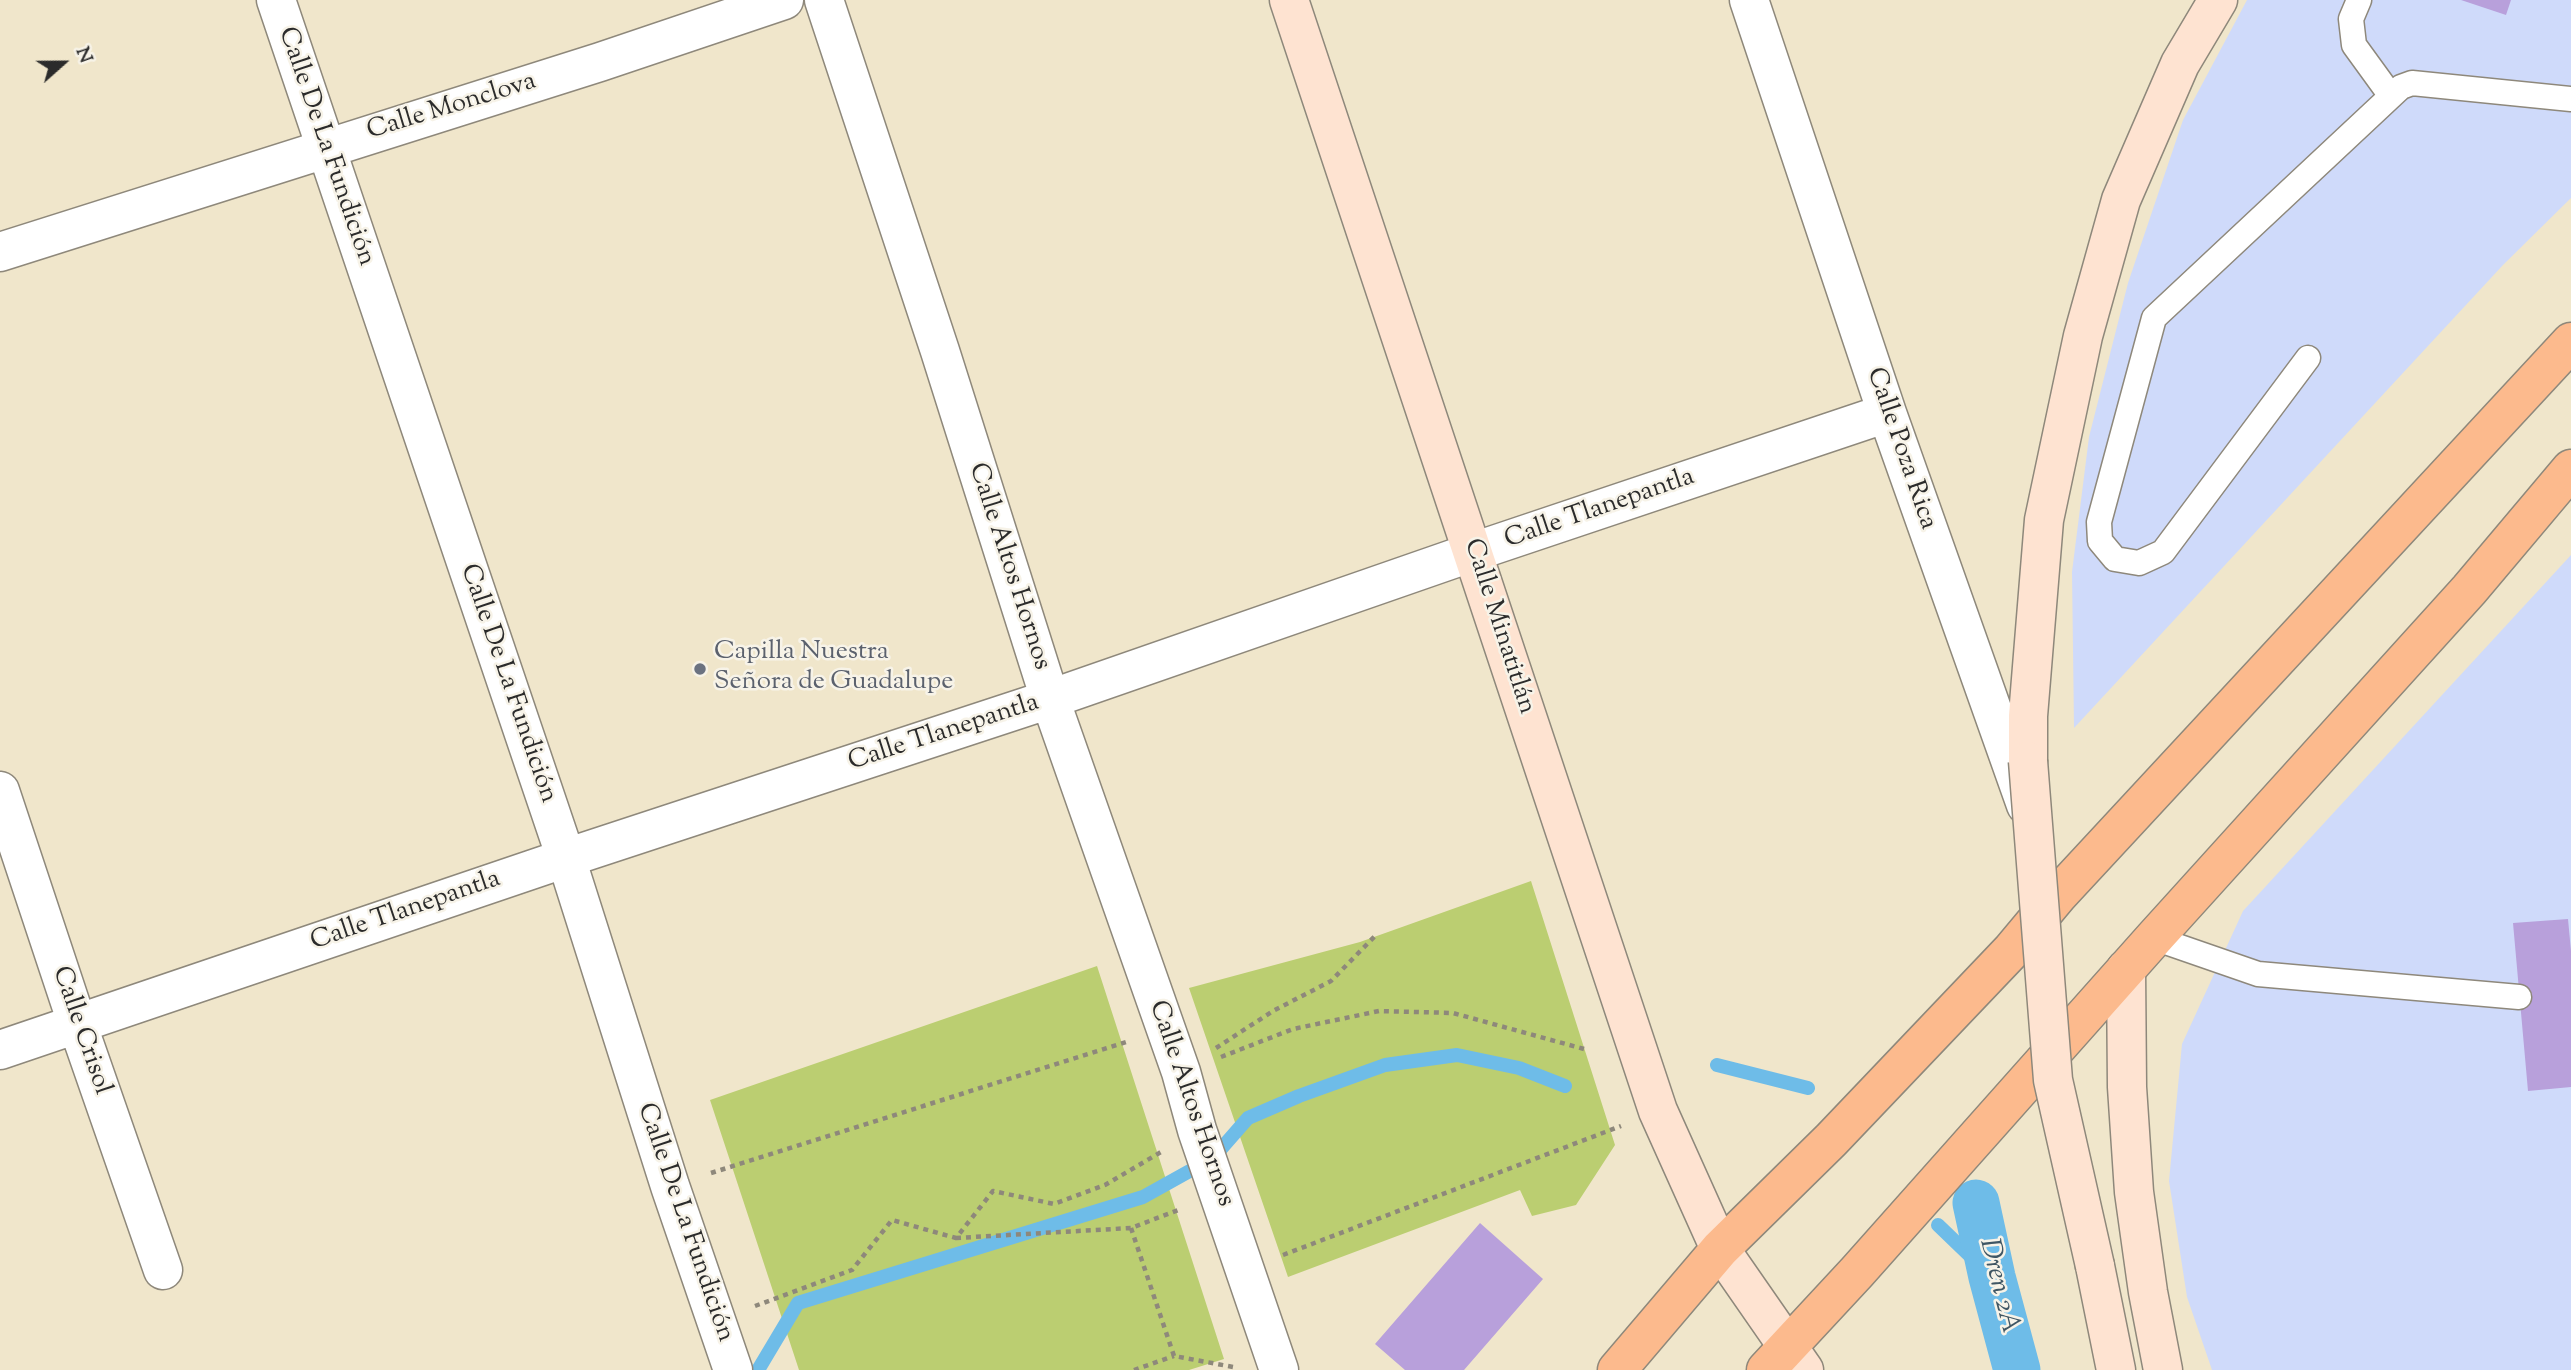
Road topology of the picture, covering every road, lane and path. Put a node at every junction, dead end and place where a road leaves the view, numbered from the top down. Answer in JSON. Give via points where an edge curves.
{"nodes":[{"id":1,"x":276,"y":0,"type":"edge"},
{"id":2,"x":784,"y":0,"type":"edge"},
{"id":3,"x":824,"y":0,"type":"edge"},
{"id":4,"x":1289,"y":0,"type":"edge"},
{"id":5,"x":1749,"y":0,"type":"edge"},
{"id":6,"x":2218,"y":0,"type":"edge"},
{"id":7,"x":2358,"y":0,"type":"edge"},
{"id":8,"x":2391,"y":96,"type":"junction"},
{"id":9,"x":2571,"y":99,"type":"edge"},
{"id":10,"x":325,"y":148,"type":"junction"},
{"id":11,"x":0,"y":252,"type":"edge"},
{"id":12,"x":2571,"y":342,"type":"edge"},
{"id":13,"x":2308,"y":358,"type":"dead end"},
{"id":14,"x":1887,"y":413,"type":"junction"},
{"id":15,"x":2571,"y":469,"type":"edge"},
{"id":16,"x":1473,"y":552,"type":"junction"},
{"id":17,"x":1050,"y":699,"type":"junction"},
{"id":18,"x":0,"y":791,"type":"edge"},
{"id":19,"x":566,"y":858,"type":"junction"},
{"id":20,"x":2058,"y":895,"type":"junction"},
{"id":21,"x":1375,"y":936,"type":"dead end"},
{"id":22,"x":2154,"y":938,"type":"junction"},
{"id":23,"x":2126,"y":969,"type":"junction"},
{"id":24,"x":2519,"y":997,"type":"dead end"},
{"id":25,"x":77,"y":1023,"type":"junction"},
{"id":26,"x":1166,"y":1030,"type":"junction"},
{"id":27,"x":1584,"y":1049,"type":"dead end"},
{"id":28,"x":0,"y":1050,"type":"edge"},
{"id":29,"x":1181,"y":1072,"type":"junction"},
{"id":30,"x":1658,"y":1111,"type":"junction"},
{"id":31,"x":1197,"y":1130,"type":"junction"},
{"id":32,"x":670,"y":1186,"type":"junction"},
{"id":33,"x":1221,"y":1194,"type":"junction"},
{"id":34,"x":1131,"y":1228,"type":"junction"},
{"id":35,"x":956,"y":1238,"type":"junction"},
{"id":36,"x":1720,"y":1249,"type":"junction"},
{"id":37,"x":1246,"y":1269,"type":"junction"},
{"id":38,"x":163,"y":1270,"type":"dead end"},
{"id":39,"x":716,"y":1320,"type":"junction"},
{"id":40,"x":1174,"y":1356,"type":"junction"},
{"id":41,"x":1786,"y":1362,"type":"edge"},
{"id":42,"x":1237,"y":1368,"type":"dead end"},
{"id":43,"x":733,"y":1370,"type":"edge"},
{"id":44,"x":1134,"y":1370,"type":"edge"},
{"id":45,"x":1279,"y":1370,"type":"edge"},
{"id":46,"x":1617,"y":1370,"type":"edge"},
{"id":47,"x":2116,"y":1370,"type":"edge"},
{"id":48,"x":2163,"y":1370,"type":"edge"}],
"edges":[{"from":1,"to":10,"type":"street","name":"Calle De La Fundición"},
{"from":2,"to":10,"type":"street","name":"Calle Monclova"},
{"from":3,"to":17,"type":"street","name":"Calle Altos Hornos"},
{"from":4,"to":16,"type":"main road","name":"Calle Minatitlán"},
{"from":5,"to":14,"type":"street","name":"Calle Poza Rica"},
{"from":6,"to":47,"type":"main road","bridge":true,"via":[[2180,64],[2121,200],[2083,336],[2044,520],[2028,716],[2053,1080]]},
{"from":7,"to":8,"type":"lane","via":[[2351,19],[2354,45]]},
{"from":8,"to":9,"type":"lane","via":[[2412,83]]},
{"from":8,"to":13,"type":"lane","via":[[2154,318],[2099,522],[2100,541],[2115,559],[2139,563],[2163,552]]},
{"from":10,"to":11,"type":"street","name":"Calle Monclova"},
{"from":10,"to":19,"type":"street","name":"Calle De La Fundición"},
{"from":12,"to":20,"type":"main road"},
{"from":14,"to":16,"type":"street","name":"Calle Tlanepantla"},
{"from":14,"to":20,"type":"street","name":"Calle Poza Rica"},
{"from":15,"to":22,"type":"main road","via":[[2469,590]]},
{"from":16,"to":17,"type":"street","name":"Calle Tlanepantla"},
{"from":16,"to":30,"type":"main road","name":"Calle Minatitlán"},
{"from":17,"to":19,"type":"street","name":"Calle Tlanepantla"},
{"from":17,"to":26,"type":"street","name":"Calle Altos Hornos"},
{"from":18,"to":25,"type":"street","name":"Calle Crisol"},
{"from":19,"to":25,"type":"street","name":"Calle Tlanepantla"},
{"from":19,"to":32,"type":"street","name":"Calle De La Fundición"},
{"from":20,"to":36,"type":"main road","via":[[2012,950],[1831,1140]]},
{"from":21,"to":29,"type":"path","via":[[1331,981],[1273,1011]]},
{"from":22,"to":23,"type":"main road"},
{"from":22,"to":24,"type":"lane","via":[[2258,974]]},
{"from":23,"to":41,"type":"main road","via":[[1857,1272]]},
{"from":23,"to":48,"type":"main road","via":[[2134,1192]]},
{"from":25,"to":28,"type":"street","name":"Calle Tlanepantla"},
{"from":25,"to":38,"type":"street","name":"Calle Crisol"},
{"from":26,"to":29,"type":"street","name":"Calle Altos Hornos"},
{"from":26,"to":32,"type":"path"},
{"from":27,"to":29,"type":"path","via":[[1453,1013],[1379,1011],[1293,1029]]},
{"from":29,"to":31,"type":"street","name":"Calle Altos Hornos"},
{"from":30,"to":36,"type":"main road","name":"Calle Minatitlán"},
{"from":30,"to":37,"type":"path"},
{"from":31,"to":33,"type":"street","name":"Calle Altos Hornos"},
{"from":31,"to":35,"type":"path","via":[[1105,1185],[1054,1204],[993,1191]]},
{"from":32,"to":39,"type":"street","name":"Calle De La Fundición"},
{"from":33,"to":34,"type":"path"},
{"from":33,"to":37,"type":"street","name":"Calle Altos Hornos"},
{"from":34,"to":35,"type":"path"},
{"from":34,"to":40,"type":"path"},
{"from":35,"to":39,"type":"path","via":[[892,1220],[852,1270]]},
{"from":36,"to":41,"type":"main road","name":"Calle Minatitlán"},
{"from":36,"to":46,"type":"main road"},
{"from":37,"to":45,"type":"street","name":"Calle Altos Hornos"},
{"from":39,"to":43,"type":"street","name":"Calle De La Fundición"},
{"from":40,"to":42,"type":"path"},
{"from":40,"to":44,"type":"path"}]}
